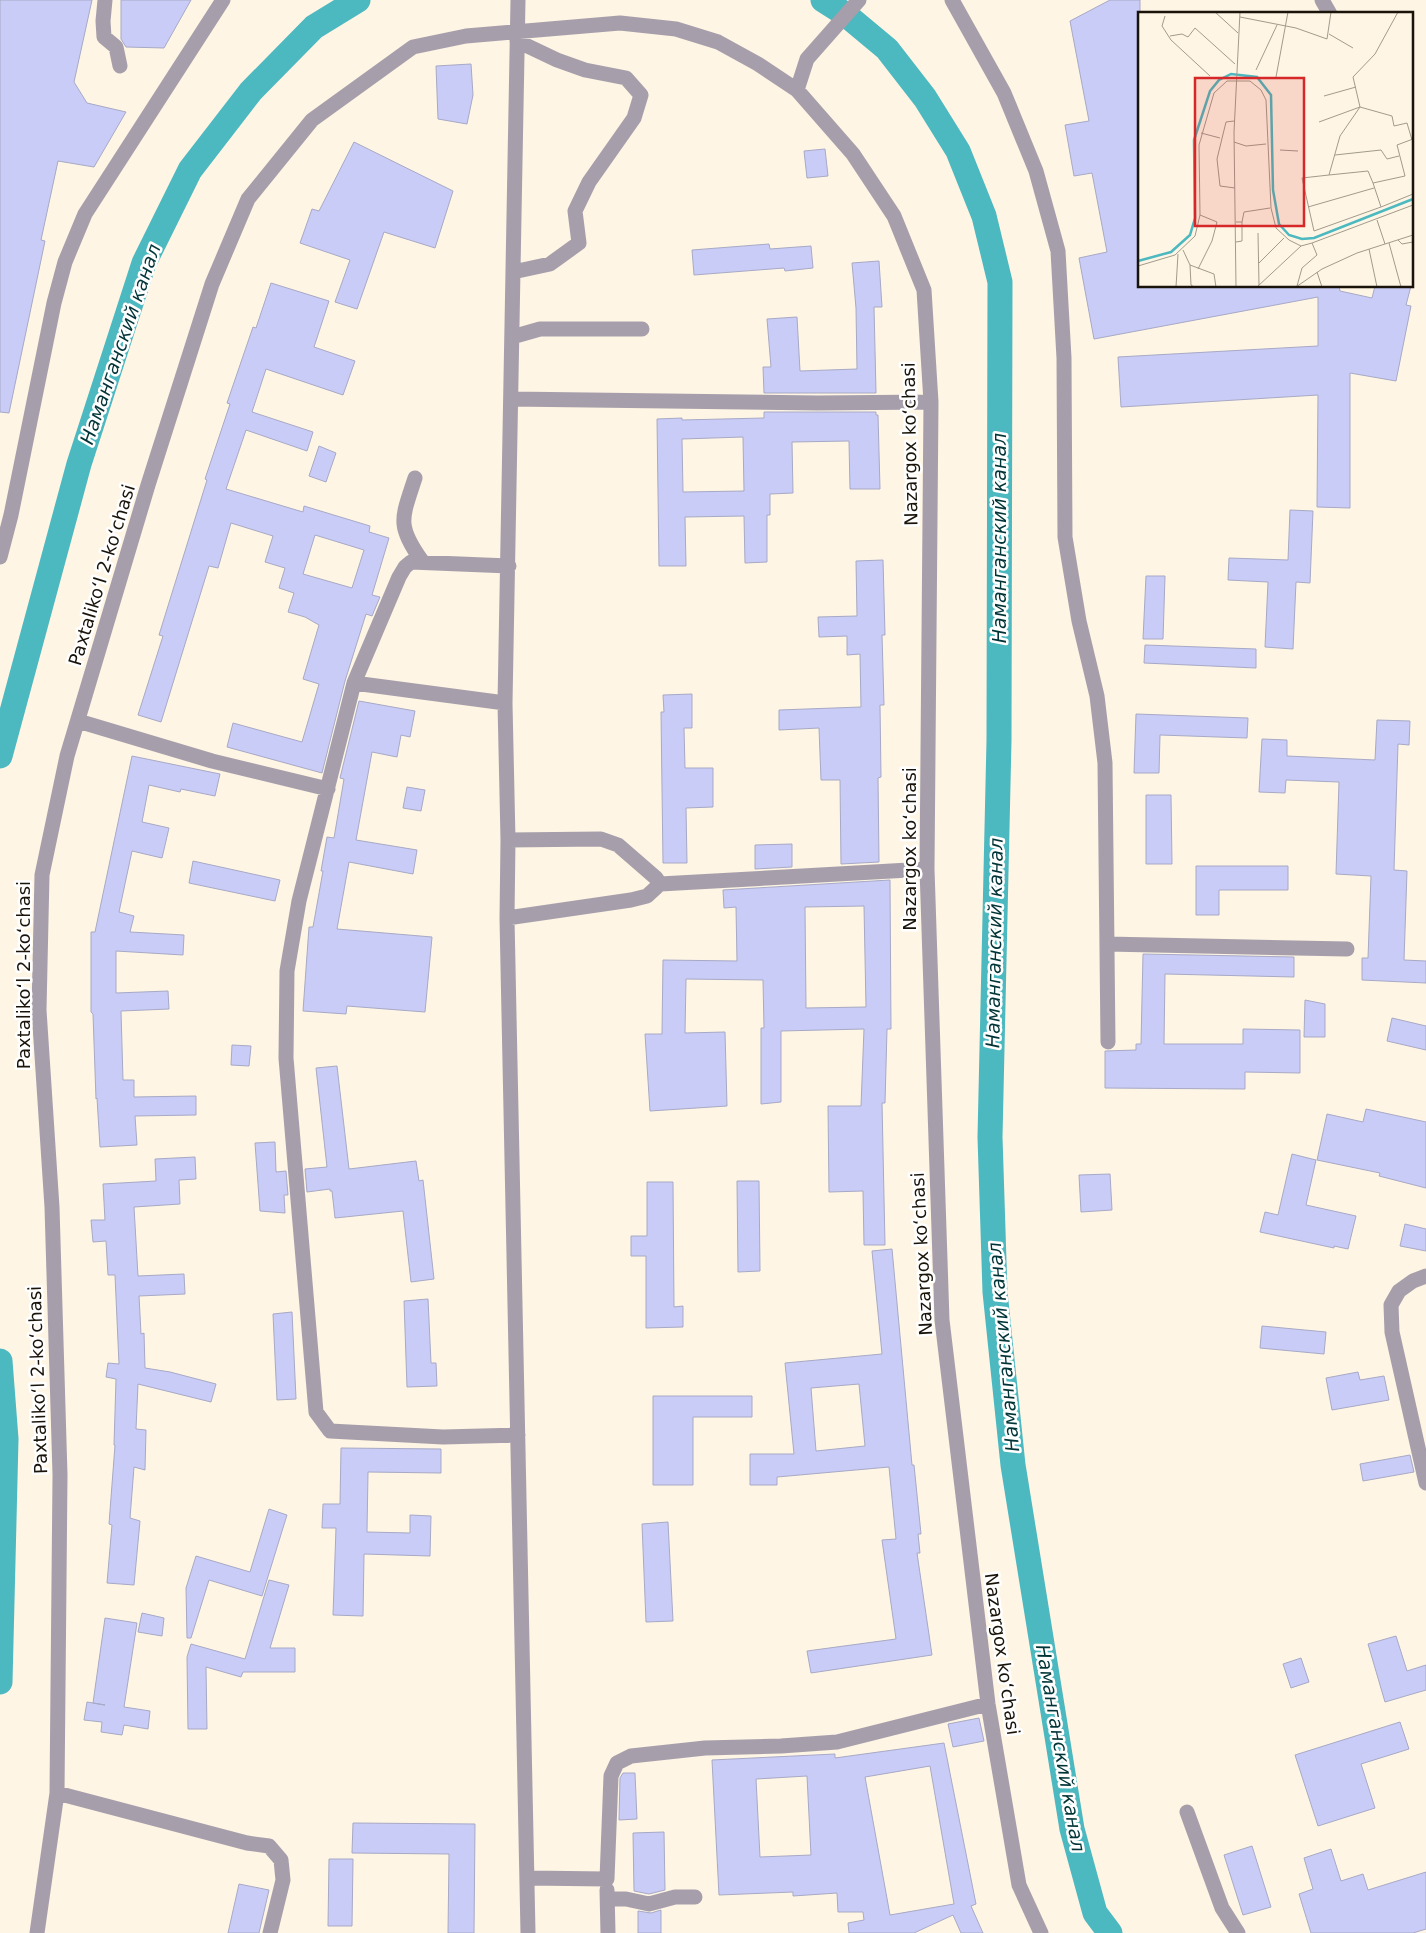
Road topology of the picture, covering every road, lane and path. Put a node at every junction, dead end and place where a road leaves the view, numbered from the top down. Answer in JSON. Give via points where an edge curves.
{"nodes":[{"id":1,"x":105,"y":0,"type":"edge"},
{"id":2,"x":223,"y":0,"type":"edge"},
{"id":3,"x":518,"y":0,"type":"edge"},
{"id":4,"x":859,"y":0,"type":"edge"},
{"id":5,"x":952,"y":0,"type":"edge"},
{"id":6,"x":1322,"y":0,"type":"edge"},
{"id":7,"x":1329,"y":12,"type":"edge"},
{"id":8,"x":517,"y":36,"type":"junction"},
{"id":9,"x":120,"y":66,"type":"dead end"},
{"id":10,"x":797,"y":90,"type":"junction"},
{"id":11,"x":513,"y":272,"type":"junction"},
{"id":12,"x":642,"y":329,"type":"dead end"},
{"id":13,"x":512,"y":337,"type":"junction"},
{"id":14,"x":511,"y":399,"type":"junction"},
{"id":15,"x":931,"y":402,"type":"junction"},
{"id":16,"x":415,"y":478,"type":"dead end"},
{"id":17,"x":0,"y":557,"type":"edge"},
{"id":18,"x":422,"y":561,"type":"junction"},
{"id":19,"x":509,"y":566,"type":"junction"},
{"id":20,"x":354,"y":683,"type":"junction"},
{"id":21,"x":505,"y":703,"type":"junction"},
{"id":22,"x":78,"y":721,"type":"junction"},
{"id":23,"x":328,"y":789,"type":"junction"},
{"id":24,"x":508,"y":840,"type":"junction"},
{"id":25,"x":927,"y":869,"type":"junction"},
{"id":26,"x":660,"y":884,"type":"junction"},
{"id":27,"x":507,"y":918,"type":"junction"},
{"id":28,"x":1108,"y":944,"type":"junction"},
{"id":29,"x":1347,"y":950,"type":"dead end"},
{"id":30,"x":1108,"y":1042,"type":"dead end"},
{"id":31,"x":1426,"y":1276,"type":"edge"},
{"id":32,"x":518,"y":1435,"type":"junction"},
{"id":33,"x":1426,"y":1483,"type":"edge"},
{"id":34,"x":988,"y":1704,"type":"junction"},
{"id":35,"x":57,"y":1792,"type":"junction"},
{"id":36,"x":1187,"y":1812,"type":"dead end"},
{"id":37,"x":528,"y":1878,"type":"junction"},
{"id":38,"x":607,"y":1879,"type":"junction"},
{"id":39,"x":695,"y":1897,"type":"dead end"},
{"id":40,"x":608,"y":1900,"type":"junction"},
{"id":41,"x":37,"y":1933,"type":"edge"},
{"id":42,"x":270,"y":1933,"type":"edge"},
{"id":43,"x":528,"y":1933,"type":"edge"},
{"id":44,"x":608,"y":1933,"type":"edge"},
{"id":45,"x":1041,"y":1933,"type":"edge"},
{"id":46,"x":1238,"y":1933,"type":"edge"}],
"edges":[{"from":1,"to":9,"type":"street","via":[[104,36],[116,46]]},
{"from":2,"to":17,"type":"street","via":[[85,214],[65,262]]},
{"from":3,"to":8,"type":"street"},
{"from":4,"to":10,"type":"street","via":[[807,59]]},
{"from":5,"to":28,"type":"street","via":[[1004,93],[1036,171],[1058,251],[1064,358],[1065,537],[1079,621],[1097,696],[1105,763]]},
{"from":6,"to":7,"type":"street"},
{"from":8,"to":10,"type":"street","name":"Nazargox koʻchasi","via":[[620,23],[676,29],[718,42]]},
{"from":8,"to":11,"type":"street"},
{"from":8,"to":11,"type":"street","via":[[556,60],[626,78],[640,95],[634,118],[589,182],[575,211],[579,243],[550,264]]},
{"from":8,"to":22,"type":"street","name":"Paxtalikoʻl 2-koʻchasi","via":[[466,36],[413,46],[312,120],[248,199],[212,284]]},
{"from":10,"to":15,"type":"street","name":"Nazargox koʻchasi","via":[[854,154],[894,216],[924,290]]},
{"from":11,"to":13,"type":"street"},
{"from":12,"to":13,"type":"street","via":[[540,329]]},
{"from":13,"to":14,"type":"street"},
{"from":14,"to":15,"type":"street"},
{"from":14,"to":19,"type":"street"},
{"from":15,"to":25,"type":"street","name":"Nazargox koʻchasi"},
{"from":16,"to":18,"type":"street","via":[[403,514],[405,535]]},
{"from":18,"to":19,"type":"street"},
{"from":18,"to":20,"type":"street","via":[[411,562],[399,577]]},
{"from":19,"to":21,"type":"street"},
{"from":20,"to":21,"type":"street"},
{"from":20,"to":23,"type":"street"},
{"from":21,"to":24,"type":"street"},
{"from":22,"to":23,"type":"street","via":[[212,761]]},
{"from":22,"to":35,"type":"street","name":"Paxtalikoʻl 2-koʻchasi","via":[[67,756],[42,875],[39,1010],[52,1207],[60,1475]]},
{"from":23,"to":32,"type":"street","via":[[299,901],[287,971],[286,1058],[316,1412],[330,1431],[443,1437]]},
{"from":24,"to":26,"type":"street","via":[[601,838],[618,844]]},
{"from":24,"to":27,"type":"street"},
{"from":25,"to":26,"type":"street"},
{"from":25,"to":34,"type":"street","name":"Nazargox koʻchasi","via":[[942,1320]]},
{"from":26,"to":27,"type":"street","via":[[647,896],[632,900]]},
{"from":27,"to":32,"type":"street"},
{"from":28,"to":29,"type":"street"},
{"from":28,"to":30,"type":"street"},
{"from":31,"to":33,"type":"street","via":[[1399,1291],[1391,1305],[1392,1332]]},
{"from":32,"to":37,"type":"street"},
{"from":34,"to":38,"type":"street","via":[[837,1742],[706,1748],[631,1756],[617,1763],[611,1776]]},
{"from":34,"to":45,"type":"street","name":"Nazargox koʻchasi","via":[[1019,1886]]},
{"from":35,"to":41,"type":"street","name":"Paxtalikoʻl 2-koʻchasi"},
{"from":35,"to":42,"type":"street","via":[[247,1843],[269,1846],[281,1860],[283,1880]]},
{"from":36,"to":46,"type":"street","via":[[1222,1908]]},
{"from":37,"to":38,"type":"street"},
{"from":37,"to":43,"type":"street"},
{"from":38,"to":40,"type":"street"},
{"from":39,"to":40,"type":"street","via":[[675,1897],[649,1904],[626,1899]]},
{"from":40,"to":44,"type":"street"}]}
